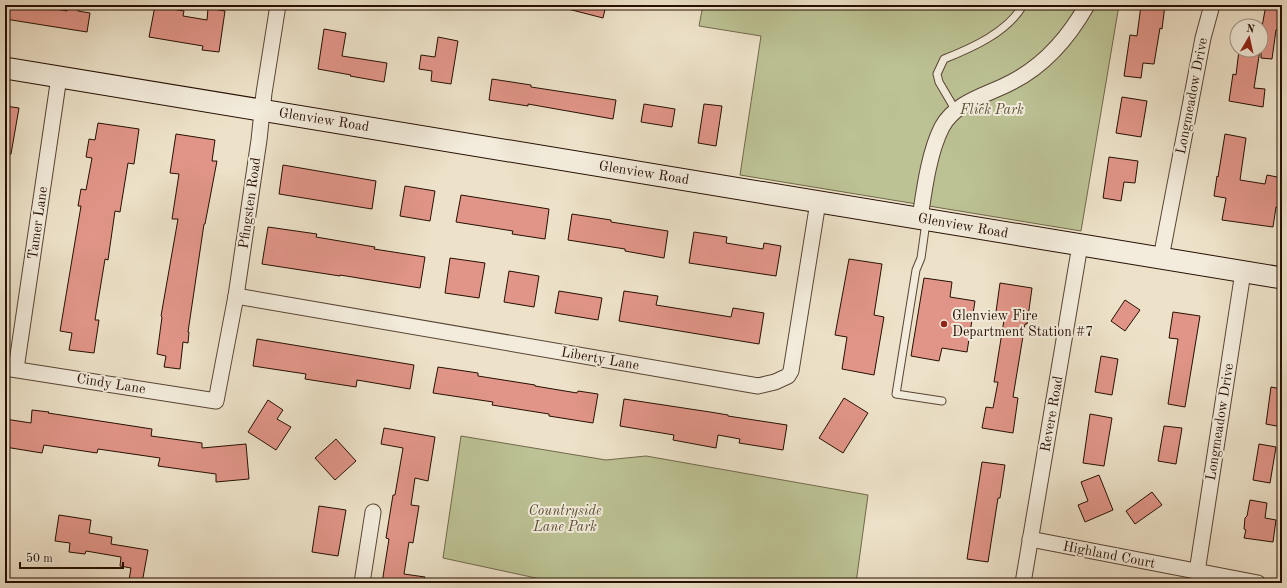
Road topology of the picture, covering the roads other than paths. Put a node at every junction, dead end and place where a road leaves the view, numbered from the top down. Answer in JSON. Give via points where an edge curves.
{"nodes":[{"id":1,"x":278,"y":5,"type":"edge"},
{"id":2,"x":1023,"y":5,"type":"edge"},
{"id":3,"x":1087,"y":5,"type":"edge"},
{"id":4,"x":1212,"y":5,"type":"edge"},
{"id":5,"x":5,"y":68,"type":"edge"},
{"id":6,"x":59,"y":77,"type":"junction"},
{"id":7,"x":262,"y":110,"type":"junction"},
{"id":8,"x":956,"y":111,"type":"junction"},
{"id":9,"x":818,"y":202,"type":"junction"},
{"id":10,"x":923,"y":219,"type":"junction"},
{"id":11,"x":1080,"y":245,"type":"junction"},
{"id":12,"x":1161,"y":258,"type":"junction"},
{"id":13,"x":1243,"y":272,"type":"junction"},
{"id":14,"x":1282,"y":278,"type":"edge"},
{"id":15,"x":236,"y":296,"type":"junction"},
{"id":16,"x":10,"y":368,"type":"edge"},
{"id":17,"x":216,"y":401,"type":"joint"},
{"id":18,"x":942,"y":401,"type":"dead end"},
{"id":19,"x":374,"y":512,"type":"dead end"},
{"id":20,"x":1030,"y":539,"type":"junction"},
{"id":21,"x":1197,"y":572,"type":"junction"},
{"id":22,"x":362,"y":583,"type":"edge"},
{"id":23,"x":1023,"y":583,"type":"edge"},
{"id":24,"x":1258,"y":583,"type":"edge"}],
"edges":[{"from":1,"to":7,"type":"street","name":"Pfingsten Road"},
{"from":2,"to":8,"type":"lane","via":[[1018,14],[994,35],[944,59],[937,74]]},
{"from":3,"to":8,"type":"street","via":[[1065,40],[1045,60],[1012,82],[972,100]]},
{"from":4,"to":12,"type":"street","name":"Longmeadow Drive","via":[[1203,38]]},
{"from":5,"to":6,"type":"main road","name":"Glenview Road"},
{"from":6,"to":7,"type":"main road","name":"Glenview Road"},
{"from":6,"to":16,"type":"street","name":"Tamer Lane"},
{"from":7,"to":9,"type":"main road","name":"Glenview Road"},
{"from":7,"to":15,"type":"street","name":"Pfingsten Road"},
{"from":8,"to":10,"type":"street","via":[[942,127],[935,144]]},
{"from":9,"to":10,"type":"main road","name":"Glenview Road"},
{"from":9,"to":15,"type":"street","name":"Liberty Lane","via":[[791,371],[788,376],[776,382],[758,386]]},
{"from":10,"to":11,"type":"main road","name":"Glenview Road"},
{"from":10,"to":18,"type":"lane","via":[[921,258],[916,270],[896,394]]},
{"from":11,"to":12,"type":"main road","name":"Glenview Road"},
{"from":11,"to":20,"type":"street","name":"Revere Road"},
{"from":12,"to":13,"type":"main road","name":"Glenview Road"},
{"from":13,"to":14,"type":"main road","name":"Glenview Road"},
{"from":13,"to":21,"type":"street","name":"Longmeadow Drive"},
{"from":15,"to":17,"type":"street","name":"Pfingsten Road"},
{"from":16,"to":17,"type":"street","name":"Cindy Lane"},
{"from":19,"to":22,"type":"street"},
{"from":20,"to":21,"type":"street","name":"Highland Court"},
{"from":20,"to":23,"type":"street","name":"Revere Road"},
{"from":21,"to":24,"type":"street","name":"Highland Court"}]}
